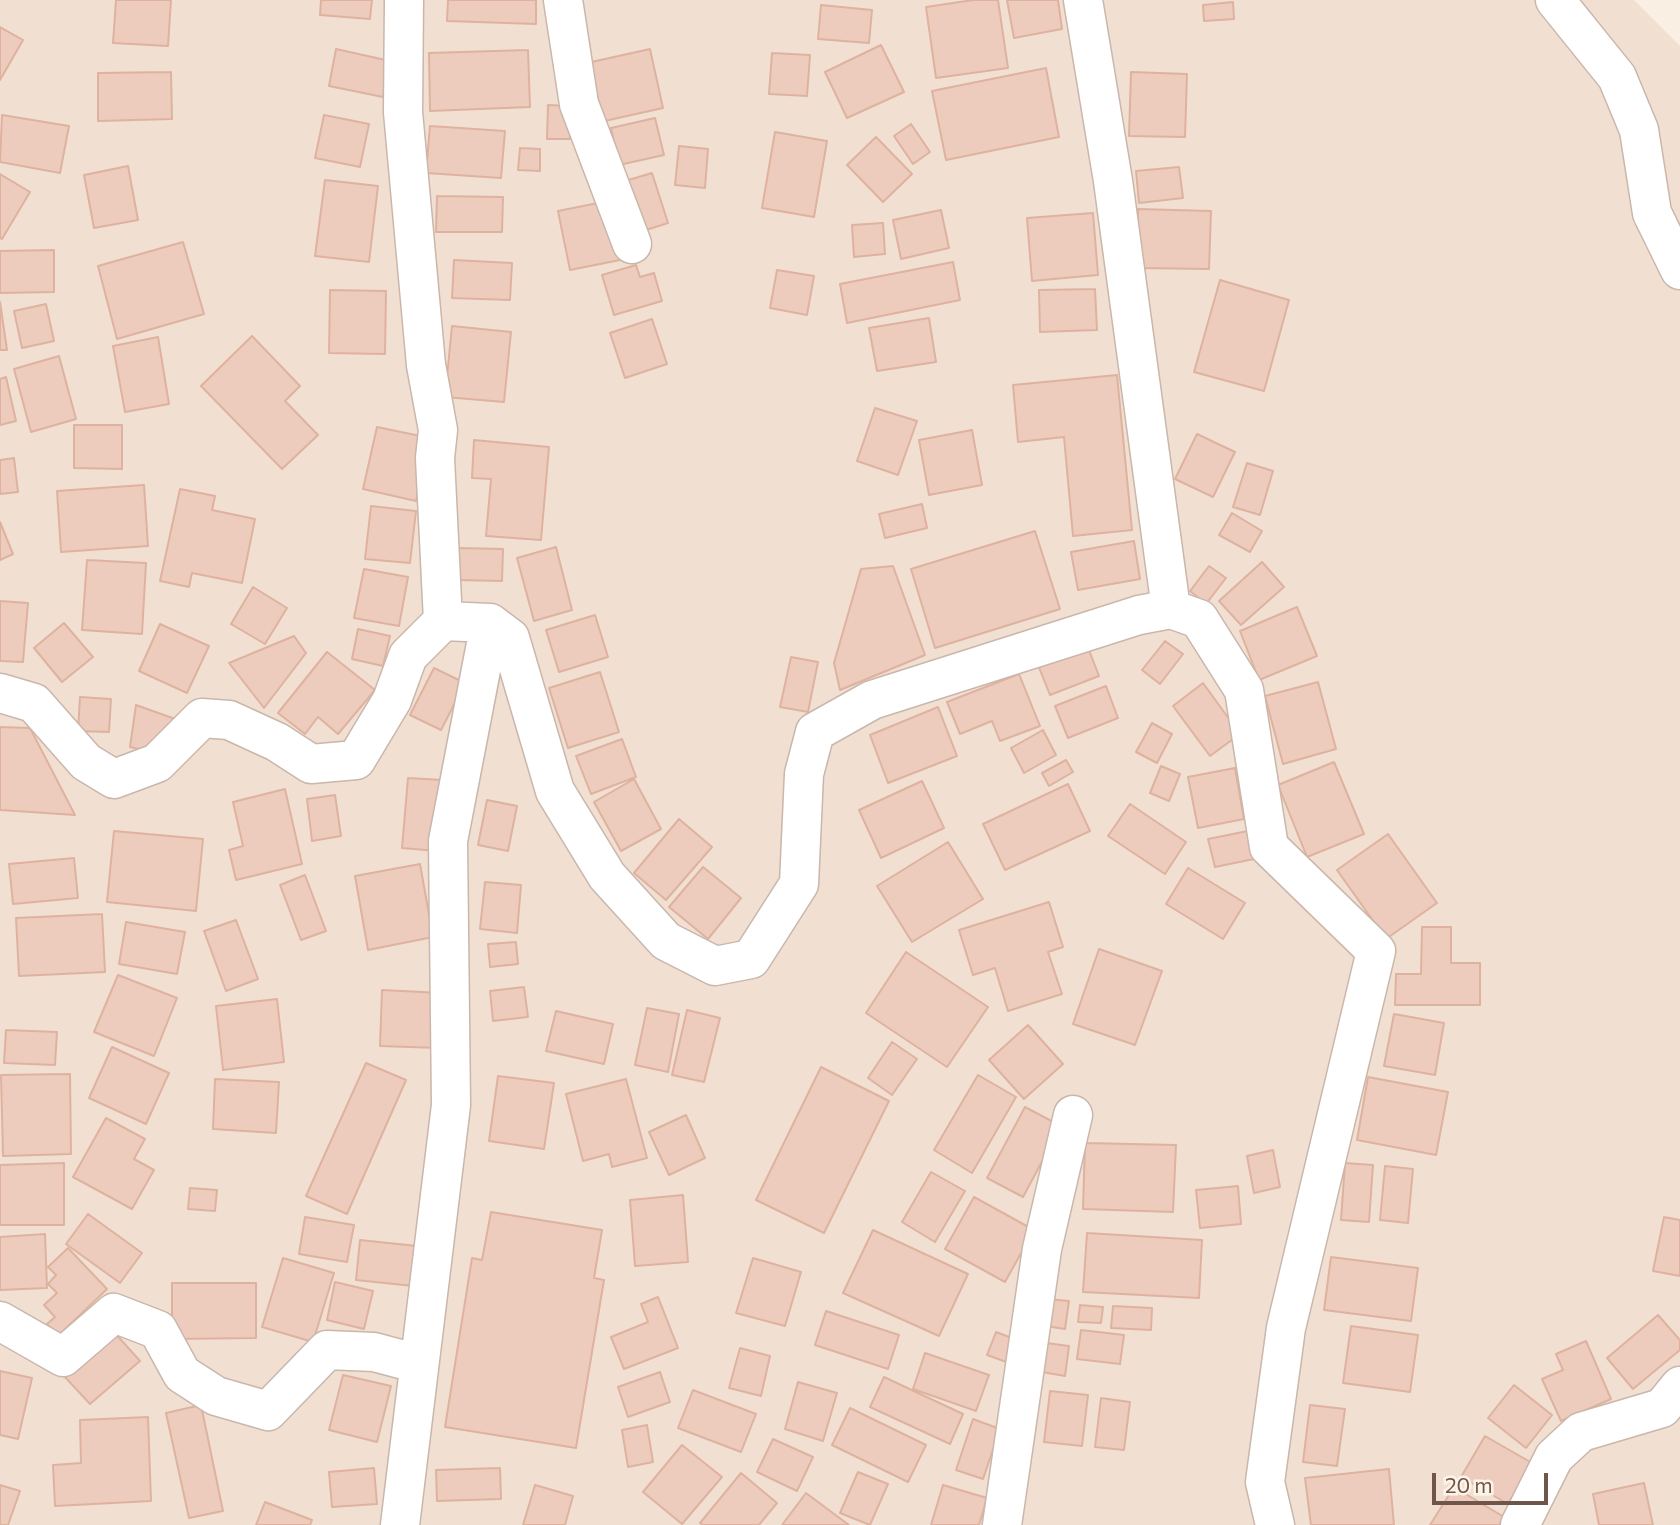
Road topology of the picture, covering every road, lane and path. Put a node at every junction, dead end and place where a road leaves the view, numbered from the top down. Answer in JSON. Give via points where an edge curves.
{"nodes":[{"id":1,"x":404,"y":0,"type":"edge"},
{"id":2,"x":563,"y":0,"type":"edge"},
{"id":3,"x":1083,"y":0,"type":"edge"},
{"id":4,"x":1555,"y":0,"type":"edge"},
{"id":5,"x":632,"y":244,"type":"dead end"},
{"id":6,"x":1680,"y":271,"type":"edge"},
{"id":7,"x":1171,"y":609,"type":"junction"},
{"id":8,"x":443,"y":621,"type":"junction"},
{"id":9,"x":490,"y":623,"type":"junction"},
{"id":10,"x":0,"y":693,"type":"edge"},
{"id":11,"x":1073,"y":1115,"type":"dead end"},
{"id":12,"x":0,"y":1321,"type":"edge"},
{"id":13,"x":419,"y":1364,"type":"junction"},
{"id":14,"x":1680,"y":1386,"type":"edge"},
{"id":15,"x":400,"y":1525,"type":"edge"},
{"id":16,"x":1002,"y":1525,"type":"edge"},
{"id":17,"x":1275,"y":1525,"type":"edge"},
{"id":18,"x":1520,"y":1525,"type":"edge"}],
"edges":[{"from":1,"to":8,"type":"street","via":[[402,112],[426,365],[438,430],[435,458]]},
{"from":2,"to":5,"type":"street","via":[[579,104]]},
{"from":3,"to":7,"type":"street","via":[[1113,181]]},
{"from":4,"to":6,"type":"street","via":[[1617,77],[1639,130],[1652,213]]},
{"from":7,"to":9,"type":"street","via":[[1139,615],[872,700],[815,732],[804,774],[799,884],[751,959],[715,966],[666,941],[607,876],[555,791],[510,638]]},
{"from":7,"to":17,"type":"street","via":[[1199,619],[1244,690],[1269,847],[1376,951],[1286,1328],[1265,1482]]},
{"from":8,"to":9,"type":"street"},
{"from":8,"to":10,"type":"street","via":[[408,656],[392,700],[356,760],[311,764],[229,720],[202,718],[157,763],[114,779],[86,762],[34,703]]},
{"from":9,"to":13,"type":"street","via":[[448,841],[451,1105]]},
{"from":11,"to":16,"type":"street","via":[[1042,1250]]},
{"from":12,"to":13,"type":"street","via":[[63,1357],[114,1313],[158,1330],[182,1374],[216,1396],[268,1411],[327,1350],[374,1352]]},
{"from":13,"to":15,"type":"street"},
{"from":14,"to":18,"type":"street","via":[[1662,1408],[1581,1432],[1553,1457]]}]}
